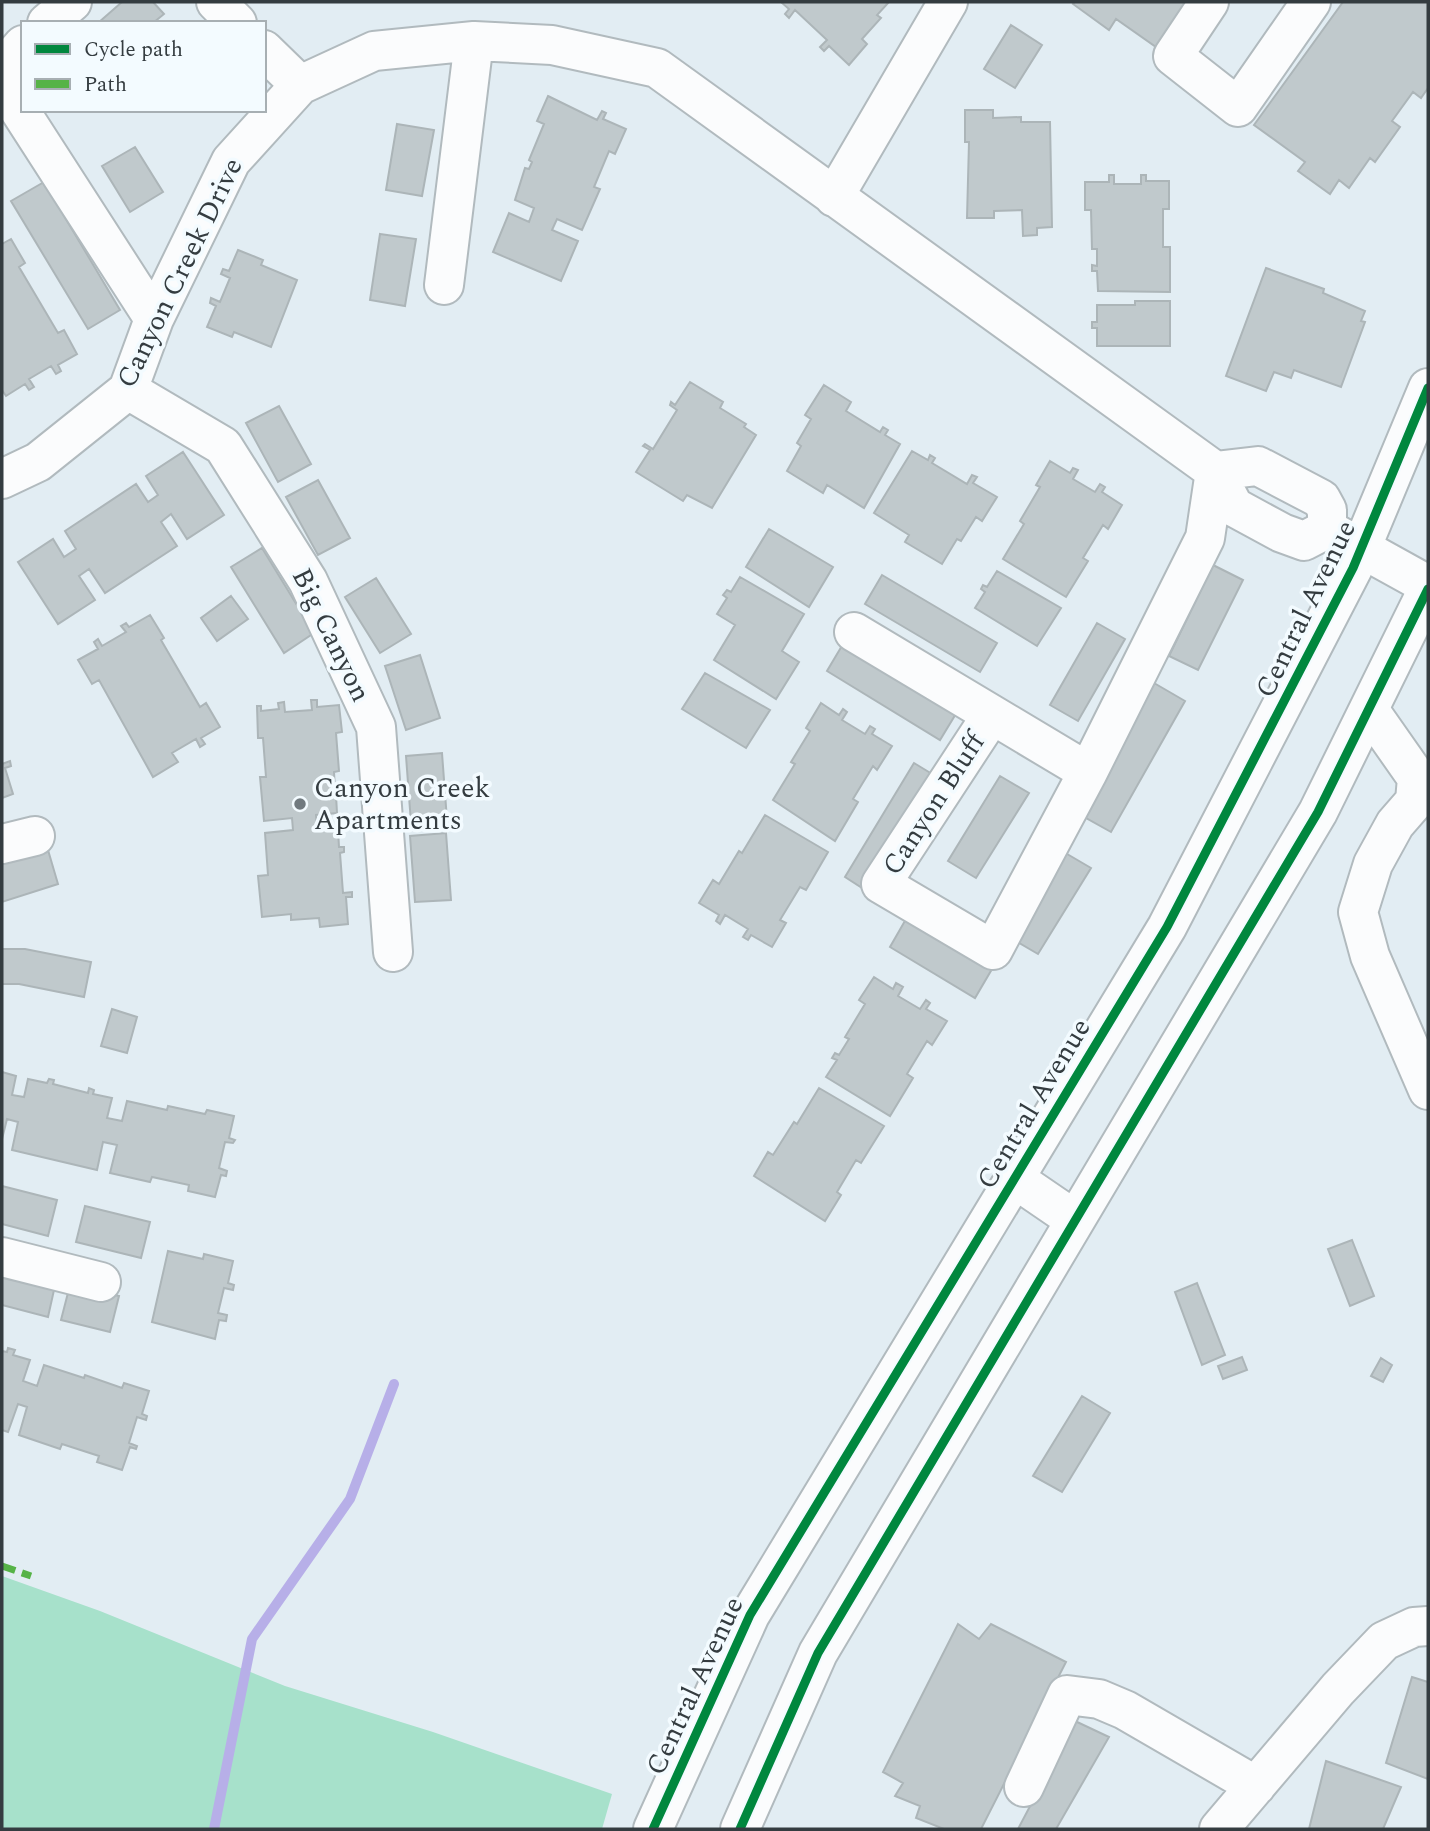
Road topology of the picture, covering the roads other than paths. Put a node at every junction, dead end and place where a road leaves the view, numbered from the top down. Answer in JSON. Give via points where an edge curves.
{"nodes":[{"id":1,"x":72,"y":2,"type":"edge"},
{"id":2,"x":216,"y":2,"type":"edge"},
{"id":3,"x":948,"y":2,"type":"edge"},
{"id":4,"x":1209,"y":2,"type":"edge"},
{"id":5,"x":1311,"y":2,"type":"edge"},
{"id":6,"x":49,"y":21,"type":"edge"},
{"id":7,"x":235,"y":21,"type":"edge"},
{"id":8,"x":474,"y":41,"type":"junction"},
{"id":9,"x":21,"y":47,"type":"edge"},
{"id":10,"x":266,"y":52,"type":"edge"},
{"id":11,"x":2,"y":69,"type":"edge"},
{"id":12,"x":2,"y":83,"type":"edge"},
{"id":13,"x":300,"y":85,"type":"junction"},
{"id":14,"x":834,"y":197,"type":"junction"},
{"id":15,"x":444,"y":285,"type":"dead end"},
{"id":16,"x":154,"y":319,"type":"junction"},
{"id":17,"x":1428,"y":388,"type":"edge"},
{"id":18,"x":128,"y":390,"type":"junction"},
{"id":19,"x":1214,"y":471,"type":"junction"},
{"id":20,"x":2,"y":480,"type":"edge"},
{"id":21,"x":1362,"y":548,"type":"junction"},
{"id":22,"x":1428,"y":587,"type":"edge"},
{"id":23,"x":854,"y":632,"type":"dead end"},
{"id":24,"x":1370,"y":711,"type":"junction"},
{"id":25,"x":991,"y":716,"type":"junction"},
{"id":26,"x":1088,"y":772,"type":"junction"},
{"id":27,"x":1422,"y":788,"type":"edge"},
{"id":28,"x":393,"y":952,"type":"dead end"},
{"id":29,"x":1428,"y":1090,"type":"edge"},
{"id":30,"x":1015,"y":1179,"type":"junction"},
{"id":31,"x":1075,"y":1220,"type":"junction"},
{"id":32,"x":2,"y":1257,"type":"edge"},
{"id":33,"x":101,"y":1282,"type":"dead end"},
{"id":34,"x":1428,"y":1626,"type":"edge"},
{"id":35,"x":1256,"y":1786,"type":"junction"},
{"id":36,"x":1024,"y":1787,"type":"dead end"},
{"id":37,"x":653,"y":1829,"type":"edge"},
{"id":38,"x":740,"y":1829,"type":"edge"},
{"id":39,"x":1219,"y":1829,"type":"edge"}],
"edges":[{"from":1,"to":6,"type":"main road"},
{"from":2,"to":7,"type":"main road"},
{"from":3,"to":14,"type":"main road"},
{"from":4,"to":5,"type":"main road","via":[[1173,56],[1238,107]]},
{"from":8,"to":13,"type":"main road","name":"Canyon Creek Drive","via":[[374,51]]},
{"from":8,"to":14,"type":"main road","name":"Canyon Creek Drive","via":[[552,45],[657,68]]},
{"from":8,"to":15,"type":"main road"},
{"from":9,"to":11,"type":"main road"},
{"from":10,"to":13,"type":"main road"},
{"from":12,"to":16,"type":"main road"},
{"from":13,"to":16,"type":"main road","name":"Canyon Creek Drive","via":[[231,161]]},
{"from":14,"to":19,"type":"main road"},
{"from":16,"to":18,"type":"main road","name":"Canyon Creek Drive"},
{"from":17,"to":21,"type":"main road","name":"Central Avenue"},
{"from":18,"to":20,"type":"main road","name":"Canyon Creek Drive","via":[[38,462]]},
{"from":18,"to":28,"type":"main road","name":"Big Canyon","via":[[223,446],[308,581],[376,727]]},
{"from":19,"to":21,"type":"main road","via":[[1234,507],[1282,533],[1304,541],[1327,529]]},
{"from":19,"to":26,"type":"main road","name":"Canyon Bluff","via":[[1205,537]]},
{"from":21,"to":22,"type":"main road"},
{"from":21,"to":30,"type":"main road","name":"Central Avenue","via":[[1167,927]]},
{"from":22,"to":24,"type":"main road"},
{"from":23,"to":25,"type":"main road"},
{"from":24,"to":27,"type":"main road"},
{"from":24,"to":31,"type":"main road","via":[[1318,812]]},
{"from":25,"to":26,"type":"main road","name":"Canyon Bluff"},
{"from":25,"to":26,"type":"main road","name":"Canyon Bluff","via":[[881,884],[993,950]]},
{"from":27,"to":29,"type":"main road","via":[[1373,864],[1358,912],[1370,956]]},
{"from":30,"to":31,"type":"main road"},
{"from":30,"to":37,"type":"main road","name":"Central Avenue","via":[[750,1615]]},
{"from":31,"to":38,"type":"main road","via":[[818,1653]]},
{"from":32,"to":33,"type":"main road"},
{"from":34,"to":35,"type":"main road","via":[[1414,1627],[1384,1641]]},
{"from":35,"to":36,"type":"main road","via":[[1125,1710],[1099,1699],[1067,1695]]},
{"from":35,"to":39,"type":"main road"}]}
